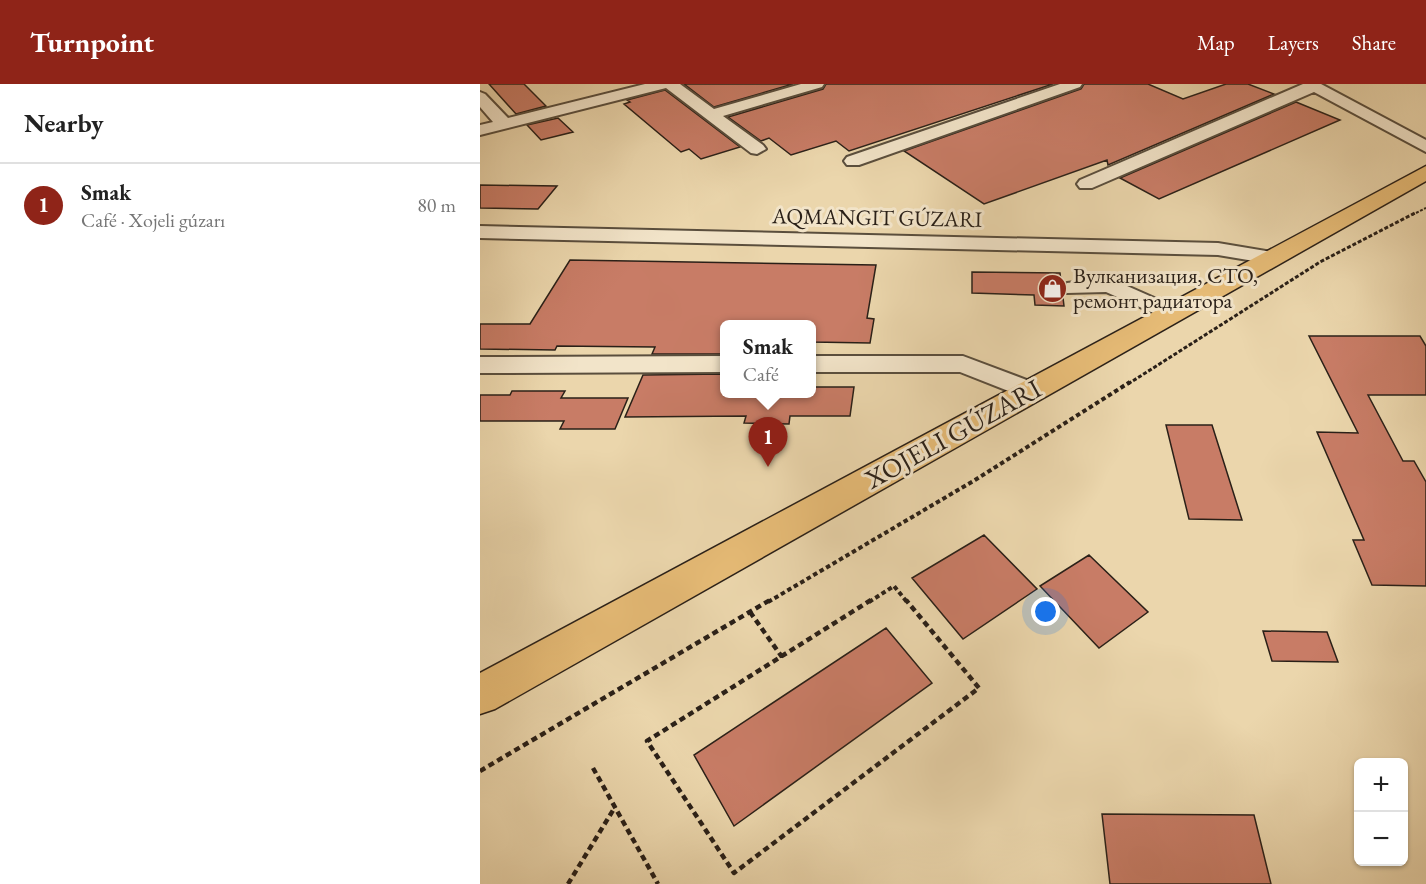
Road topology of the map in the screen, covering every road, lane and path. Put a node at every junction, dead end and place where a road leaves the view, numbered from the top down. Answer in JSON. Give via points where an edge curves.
{"nodes":[{"id":1,"x":663,"y":84,"type":"edge"},
{"id":2,"x":670,"y":84,"type":"edge"},
{"id":3,"x":817,"y":84,"type":"edge"},
{"id":4,"x":1075,"y":84,"type":"edge"},
{"id":5,"x":1312,"y":85,"type":"edge"},
{"id":6,"x":480,"y":97,"type":"edge"},
{"id":7,"x":710,"y":115,"type":"junction"},
{"id":8,"x":504,"y":124,"type":"junction"},
{"id":9,"x":480,"y":130,"type":"edge"},
{"id":10,"x":1426,"y":147,"type":"edge"},
{"id":11,"x":757,"y":149,"type":"dead end"},
{"id":12,"x":853,"y":161,"type":"dead end"},
{"id":13,"x":1426,"y":172,"type":"edge"},
{"id":14,"x":1086,"y":184,"type":"dead end"},
{"id":15,"x":1426,"y":208,"type":"edge"},
{"id":16,"x":480,"y":232,"type":"edge"},
{"id":17,"x":1272,"y":258,"type":"junction"},
{"id":18,"x":1075,"y":288,"type":"dead end"},
{"id":19,"x":1169,"y":313,"type":"junction"},
{"id":20,"x":720,"y":364,"type":"edge"},
{"id":21,"x":816,"y":364,"type":"edge"},
{"id":22,"x":480,"y":365,"type":"edge"},
{"id":23,"x":1031,"y":391,"type":"junction"},
{"id":24,"x":750,"y":612,"type":"junction"},
{"id":25,"x":782,"y":657,"type":"junction"},
{"id":26,"x":480,"y":695,"type":"edge"},
{"id":27,"x":593,"y":768,"type":"dead end"},
{"id":28,"x":480,"y":771,"type":"edge"},
{"id":29,"x":615,"y":807,"type":"junction"},
{"id":30,"x":568,"y":884,"type":"edge"},
{"id":31,"x":658,"y":884,"type":"edge"}],
"edges":[{"from":1,"to":8,"type":"street"},
{"from":2,"to":7,"type":"street"},
{"from":3,"to":7,"type":"street"},
{"from":4,"to":12,"type":"street"},
{"from":5,"to":10,"type":"street"},
{"from":5,"to":14,"type":"street"},
{"from":6,"to":8,"type":"street"},
{"from":7,"to":11,"type":"street"},
{"from":8,"to":9,"type":"street"},
{"from":13,"to":17,"type":"main road"},
{"from":15,"to":24,"type":"path","via":[[1320,262],[975,480]]},
{"from":16,"to":17,"type":"street","via":[[1218,249]]},
{"from":17,"to":19,"type":"main road"},
{"from":18,"to":19,"type":"street","via":[[1109,285]]},
{"from":19,"to":23,"type":"main road"},
{"from":20,"to":22,"type":"street"},
{"from":21,"to":23,"type":"street","via":[[963,364]]},
{"from":23,"to":26,"type":"main road"},
{"from":24,"to":25,"type":"path"},
{"from":24,"to":28,"type":"path"},
{"from":25,"to":25,"type":"path","via":[[647,741],[734,873],[980,688],[894,586]]},
{"from":27,"to":29,"type":"path"},
{"from":29,"to":30,"type":"path"},
{"from":29,"to":31,"type":"path"}]}
